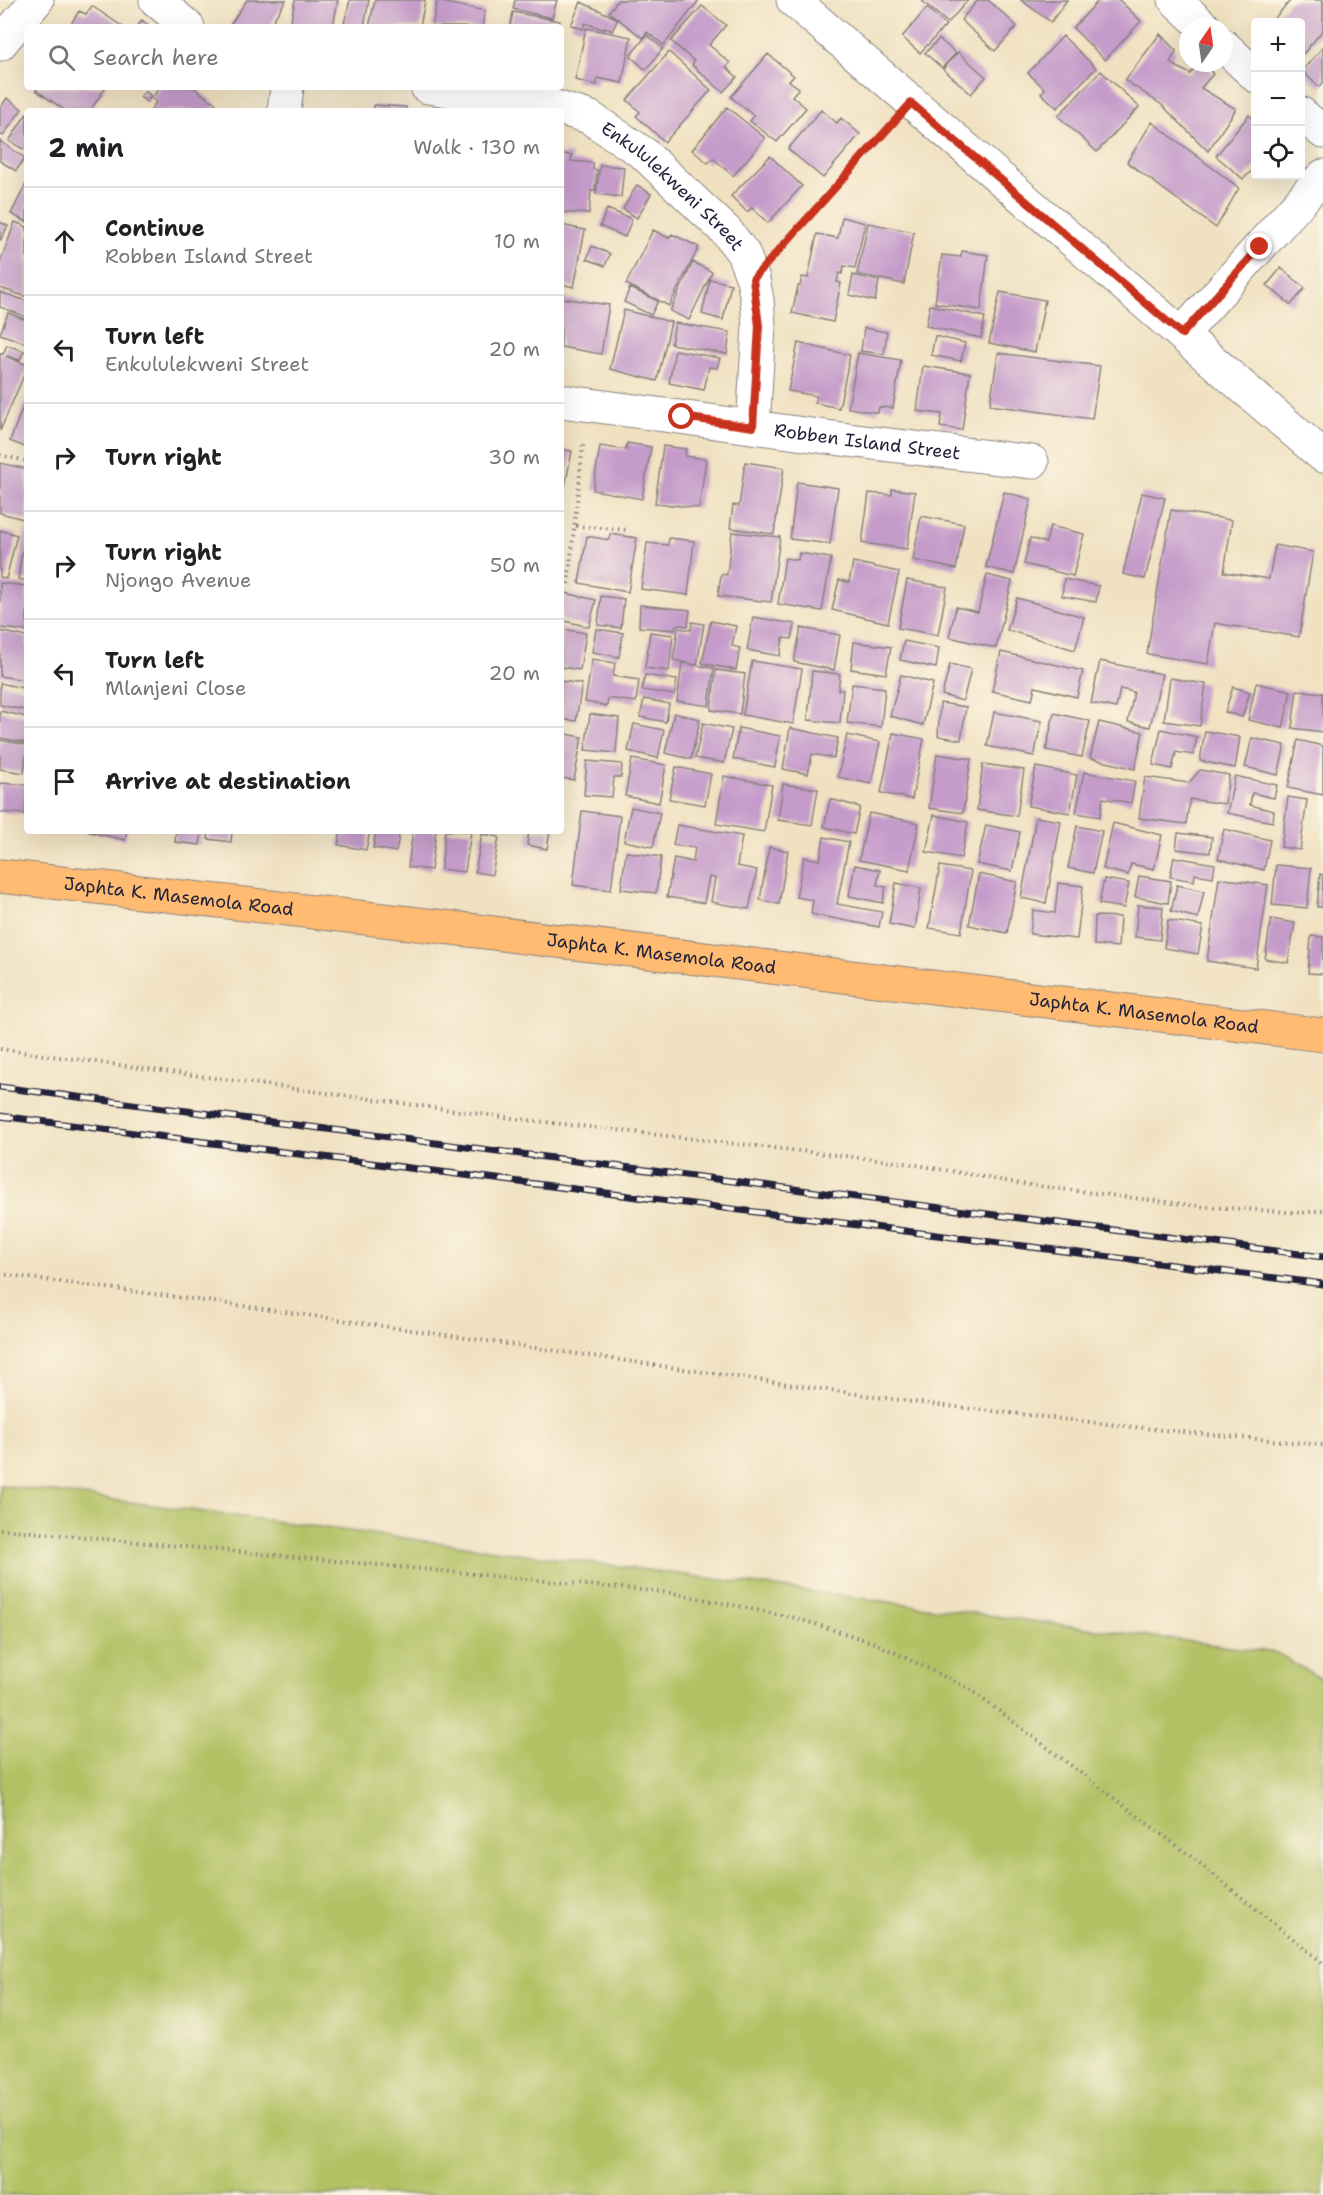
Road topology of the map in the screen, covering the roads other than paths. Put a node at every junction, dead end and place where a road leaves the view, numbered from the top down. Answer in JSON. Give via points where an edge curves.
{"nodes":[{"id":1,"x":37,"y":0,"type":"edge"},
{"id":2,"x":156,"y":0,"type":"edge"},
{"id":3,"x":793,"y":0,"type":"edge"},
{"id":4,"x":1175,"y":0,"type":"edge"},
{"id":5,"x":1194,"y":18,"type":"edge"},
{"id":6,"x":184,"y":24,"type":"edge"},
{"id":7,"x":0,"y":44,"type":"edge"},
{"id":8,"x":1233,"y":54,"type":"edge"},
{"id":9,"x":1253,"y":72,"type":"edge"},
{"id":10,"x":286,"y":90,"type":"edge"},
{"id":11,"x":449,"y":90,"type":"edge"},
{"id":12,"x":284,"y":108,"type":"edge"},
{"id":13,"x":559,"y":108,"type":"edge"},
{"id":14,"x":564,"y":110,"type":"edge"},
{"id":15,"x":1305,"y":117,"type":"edge"},
{"id":16,"x":1323,"y":132,"type":"edge"},
{"id":17,"x":1323,"y":176,"type":"edge"},
{"id":18,"x":1182,"y":334,"type":"junction"},
{"id":19,"x":574,"y":402,"type":"edge"},
{"id":20,"x":753,"y":427,"type":"junction"},
{"id":21,"x":1323,"y":456,"type":"edge"},
{"id":22,"x":1032,"y":462,"type":"dead end"},
{"id":23,"x":0,"y":876,"type":"edge"},
{"id":24,"x":1323,"y":1035,"type":"edge"}],
"edges":[{"from":1,"to":7,"type":"street"},
{"from":2,"to":6,"type":"street"},
{"from":3,"to":18,"type":"street"},
{"from":4,"to":5,"type":"street"},
{"from":8,"to":9,"type":"street"},
{"from":10,"to":12,"type":"street"},
{"from":11,"to":13,"type":"street","name":"Enkululekweni Street"},
{"from":14,"to":20,"type":"street","name":"Enkululekweni Street","via":[[589,117],[643,153],[743,253],[753,279],[759,326]]},
{"from":15,"to":16,"type":"street"},
{"from":17,"to":18,"type":"street"},
{"from":18,"to":21,"type":"street"},
{"from":19,"to":20,"type":"street","name":"Robben Island Street"},
{"from":20,"to":22,"type":"street","name":"Robben Island Street"},
{"from":23,"to":24,"type":"main road","name":"Japhta K. Masemola Road"}]}
